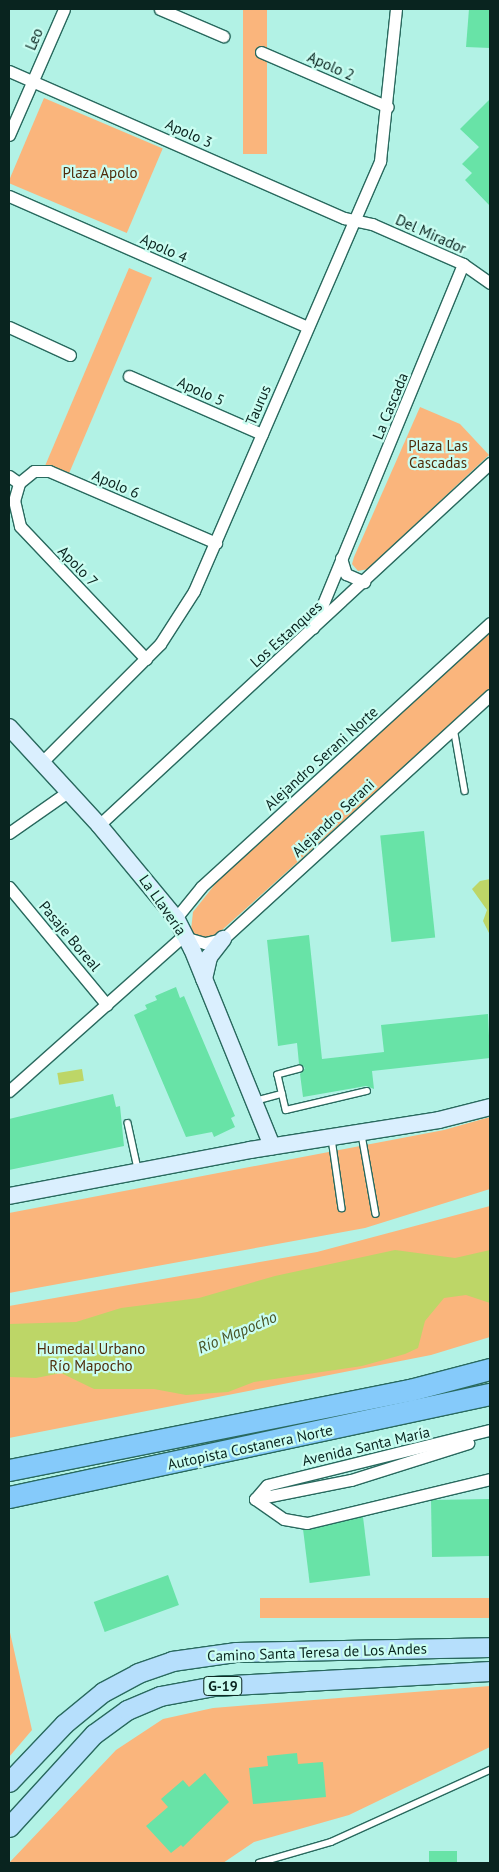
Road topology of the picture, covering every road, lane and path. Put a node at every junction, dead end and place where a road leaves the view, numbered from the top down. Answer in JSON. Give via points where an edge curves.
{"nodes":[{"id":1,"x":64,"y":9,"type":"edge"},
{"id":2,"x":160,"y":9,"type":"edge"},
{"id":3,"x":396,"y":9,"type":"edge"},
{"id":4,"x":223,"y":36,"type":"dead end"},
{"id":5,"x":261,"y":52,"type":"dead end"},
{"id":6,"x":9,"y":71,"type":"edge"},
{"id":7,"x":32,"y":81,"type":"junction"},
{"id":8,"x":388,"y":107,"type":"junction"},
{"id":9,"x":9,"y":135,"type":"edge"},
{"id":10,"x":9,"y":196,"type":"edge"},
{"id":11,"x":357,"y":218,"type":"junction"},
{"id":12,"x":463,"y":264,"type":"junction"},
{"id":13,"x":490,"y":283,"type":"edge"},
{"id":14,"x":9,"y":327,"type":"edge"},
{"id":15,"x":306,"y":327,"type":"junction"},
{"id":16,"x":70,"y":355,"type":"dead end"},
{"id":17,"x":129,"y":376,"type":"dead end"},
{"id":18,"x":262,"y":434,"type":"junction"},
{"id":19,"x":490,"y":463,"type":"edge"},
{"id":20,"x":9,"y":476,"type":"edge"},
{"id":21,"x":19,"y":483,"type":"junction"},
{"id":22,"x":216,"y":543,"type":"junction"},
{"id":23,"x":341,"y":558,"type":"junction"},
{"id":24,"x":364,"y":582,"type":"junction"},
{"id":25,"x":490,"y":623,"type":"edge"},
{"id":26,"x":312,"y":631,"type":"junction"},
{"id":27,"x":146,"y":659,"type":"junction"},
{"id":28,"x":490,"y":695,"type":"edge"},
{"id":29,"x":9,"y":726,"type":"edge"},
{"id":30,"x":454,"y":728,"type":"junction"},
{"id":31,"x":42,"y":762,"type":"junction"},
{"id":32,"x":69,"y":791,"type":"junction"},
{"id":33,"x":465,"y":791,"type":"dead end"},
{"id":34,"x":100,"y":824,"type":"junction"},
{"id":35,"x":9,"y":833,"type":"edge"},
{"id":36,"x":9,"y":887,"type":"edge"},
{"id":37,"x":176,"y":918,"type":"junction"},
{"id":38,"x":186,"y":936,"type":"junction"},
{"id":39,"x":223,"y":939,"type":"junction"},
{"id":40,"x":204,"y":978,"type":"junction"},
{"id":41,"x":107,"y":1006,"type":"junction"},
{"id":42,"x":300,"y":1070,"type":"dead end"},
{"id":43,"x":9,"y":1091,"type":"edge"},
{"id":44,"x":367,"y":1091,"type":"dead end"},
{"id":45,"x":282,"y":1094,"type":"junction"},
{"id":46,"x":254,"y":1101,"type":"junction"},
{"id":47,"x":490,"y":1107,"type":"edge"},
{"id":48,"x":128,"y":1122,"type":"dead end"},
{"id":49,"x":362,"y":1132,"type":"junction"},
{"id":50,"x":332,"y":1137,"type":"junction"},
{"id":51,"x":272,"y":1146,"type":"junction"},
{"id":52,"x":139,"y":1171,"type":"junction"},
{"id":53,"x":9,"y":1196,"type":"edge"},
{"id":54,"x":342,"y":1208,"type":"dead end"},
{"id":55,"x":376,"y":1214,"type":"dead end"},
{"id":56,"x":490,"y":1369,"type":"edge"},
{"id":57,"x":490,"y":1394,"type":"edge"},
{"id":58,"x":490,"y":1430,"type":"edge"},
{"id":59,"x":490,"y":1435,"type":"edge"},
{"id":60,"x":9,"y":1470,"type":"edge"},
{"id":61,"x":490,"y":1479,"type":"edge"},
{"id":62,"x":9,"y":1497,"type":"edge"},
{"id":63,"x":255,"y":1499,"type":"junction"},
{"id":64,"x":490,"y":1648,"type":"edge"},
{"id":65,"x":490,"y":1671,"type":"edge"},
{"id":66,"x":490,"y":1770,"type":"edge"},
{"id":67,"x":9,"y":1782,"type":"edge"},
{"id":68,"x":9,"y":1827,"type":"edge"},
{"id":69,"x":259,"y":1863,"type":"edge"}],
"edges":[{"from":1,"to":7,"type":"street","name":"Leo"},
{"from":2,"to":4,"type":"street"},
{"from":3,"to":8,"type":"street","name":"Taurus"},
{"from":5,"to":8,"type":"street","name":"Apolo 2"},
{"from":6,"to":7,"type":"street","name":"Apolo 3"},
{"from":7,"to":9,"type":"street","name":"Leo"},
{"from":7,"to":11,"type":"street","name":"Apolo 3","via":[[344,218]]},
{"from":8,"to":11,"type":"street","name":"Taurus","via":[[380,161]]},
{"from":10,"to":15,"type":"street","name":"Apolo 4"},
{"from":11,"to":12,"type":"street","name":"Del Mirador"},
{"from":11,"to":15,"type":"street","name":"Taurus"},
{"from":12,"to":13,"type":"street","name":"Del Mirador"},
{"from":12,"to":23,"type":"street","name":"La Cascada"},
{"from":14,"to":16,"type":"street"},
{"from":15,"to":18,"type":"street","name":"Taurus"},
{"from":17,"to":18,"type":"street","name":"Apolo 5"},
{"from":18,"to":22,"type":"street","name":"Taurus"},
{"from":19,"to":24,"type":"street","name":"Los Estanques"},
{"from":20,"to":21,"type":"street"},
{"from":21,"to":22,"type":"street","name":"Apolo 6","via":[[34,471],[49,471]]},
{"from":21,"to":27,"type":"street","name":"Apolo 7","via":[[14,501],[20,526]]},
{"from":22,"to":27,"type":"street","name":"Taurus","via":[[184,610]]},
{"from":23,"to":24,"type":"street","via":[[346,574]]},
{"from":23,"to":26,"type":"street","name":"La Cascada"},
{"from":24,"to":26,"type":"street","name":"Los Estanques"},
{"from":25,"to":37,"type":"street","name":"Alejandro Serani Norte","via":[[201,888]]},
{"from":26,"to":34,"type":"street","name":"Los Estanques"},
{"from":27,"to":31,"type":"street","name":"Taurus"},
{"from":28,"to":30,"type":"street","name":"Alejandro Serani"},
{"from":29,"to":31,"type":"street","name":"La Llavería"},
{"from":30,"to":33,"type":"lane"},
{"from":30,"to":39,"type":"street","name":"Alejandro Serani"},
{"from":31,"to":32,"type":"street","name":"La Llavería"},
{"from":32,"to":34,"type":"street","name":"La Llavería"},
{"from":32,"to":35,"type":"street"},
{"from":34,"to":37,"type":"street","name":"La Llavería"},
{"from":36,"to":41,"type":"street","name":"Pasaje Boreal"},
{"from":37,"to":38,"type":"street","name":"La Llavería"},
{"from":38,"to":39,"type":"street","via":[[205,943]]},
{"from":38,"to":40,"type":"street","name":"La Llavería"},
{"from":38,"to":41,"type":"street"},
{"from":39,"to":40,"type":"street","via":[[209,957]]},
{"from":40,"to":46,"type":"street","name":"La Llavería"},
{"from":41,"to":43,"type":"street"},
{"from":42,"to":45,"type":"lane","via":[[278,1074]]},
{"from":44,"to":45,"type":"lane","via":[[286,1110]]},
{"from":45,"to":46,"type":"lane"},
{"from":46,"to":51,"type":"street","name":"La Llavería"},
{"from":47,"to":49,"type":"street"},
{"from":48,"to":52,"type":"lane"},
{"from":49,"to":50,"type":"street"},
{"from":49,"to":55,"type":"lane"},
{"from":50,"to":51,"type":"street"},
{"from":50,"to":54,"type":"lane"},
{"from":51,"to":52,"type":"street"},
{"from":52,"to":53,"type":"street"},
{"from":56,"to":60,"type":"highway","name":"Autopista Costanera Norte","via":[[410,1390]]},
{"from":57,"to":62,"type":"highway","name":"Autopista Costanera Norte"},
{"from":58,"to":63,"type":"street","name":"Avenida Santa María","via":[[267,1484]]},
{"from":59,"to":63,"type":"street","name":"Avenida Santa María","via":[[351,1480]]},
{"from":61,"to":63,"type":"street","via":[[307,1523],[284,1519]]},
{"from":64,"to":67,"type":"main road","name":"Camino Santa Teresa de Los Andes","number":"G-19","via":[[236,1652],[172,1661],[138,1672],[91,1701]]},
{"from":65,"to":68,"type":"main road","name":"Camino Santa Teresa de Los Andes","number":"G-19","via":[[214,1686],[160,1696],[127,1710],[94,1734]]},
{"from":66,"to":69,"type":"lane","via":[[330,1842]]}]}
